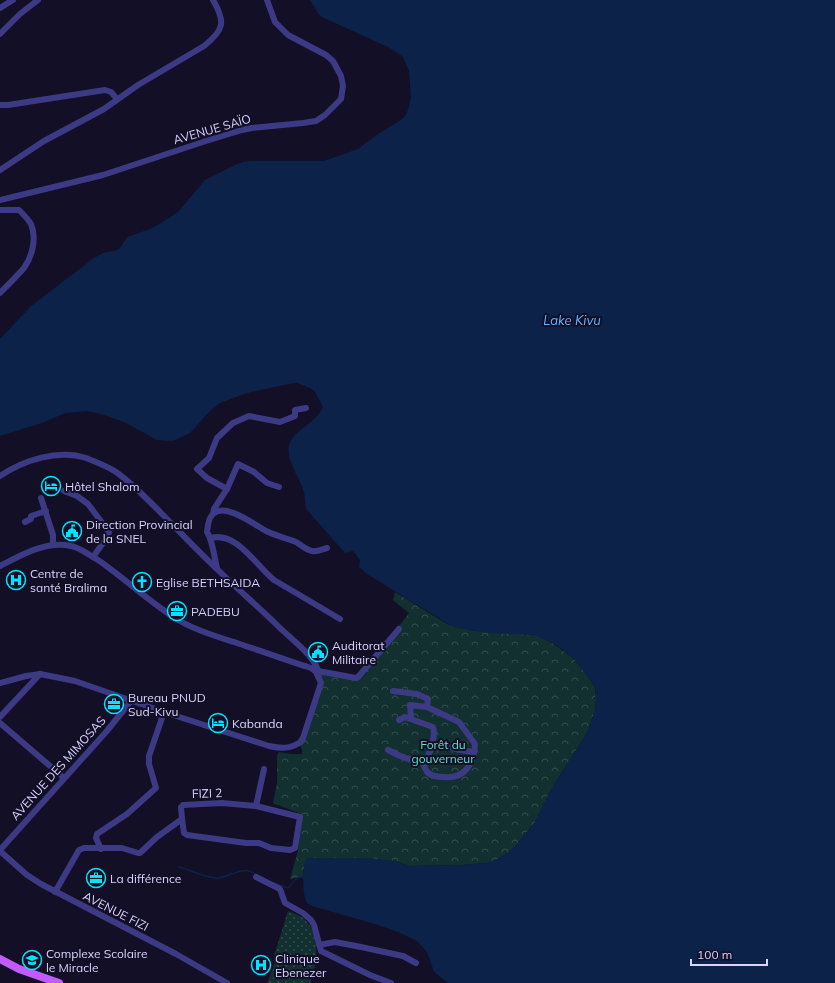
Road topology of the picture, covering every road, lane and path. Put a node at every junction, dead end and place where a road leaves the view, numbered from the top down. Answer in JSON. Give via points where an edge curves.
{"nodes":[{"id":1,"x":13,"y":0,"type":"edge"},
{"id":2,"x":38,"y":0,"type":"edge"},
{"id":3,"x":213,"y":0,"type":"edge"},
{"id":4,"x":267,"y":0,"type":"edge"},
{"id":5,"x":0,"y":8,"type":"edge"},
{"id":6,"x":0,"y":34,"type":"edge"},
{"id":7,"x":117,"y":99,"type":"junction"},
{"id":8,"x":0,"y":105,"type":"edge"},
{"id":9,"x":0,"y":170,"type":"edge"},
{"id":10,"x":0,"y":200,"type":"edge"},
{"id":11,"x":0,"y":210,"type":"edge"},
{"id":12,"x":0,"y":293,"type":"edge"},
{"id":13,"x":306,"y":408,"type":"dead end"},
{"id":14,"x":0,"y":476,"type":"edge"},
{"id":15,"x":279,"y":487,"type":"dead end"},
{"id":16,"x":227,"y":489,"type":"junction"},
{"id":17,"x":64,"y":491,"type":"dead end"},
{"id":18,"x":41,"y":498,"type":"dead end"},
{"id":19,"x":46,"y":511,"type":"junction"},
{"id":20,"x":213,"y":514,"type":"junction"},
{"id":21,"x":25,"y":522,"type":"dead end"},
{"id":22,"x":211,"y":538,"type":"junction"},
{"id":23,"x":53,"y":545,"type":"junction"},
{"id":24,"x":327,"y":548,"type":"dead end"},
{"id":25,"x":93,"y":557,"type":"junction"},
{"id":26,"x":0,"y":566,"type":"edge"},
{"id":27,"x":218,"y":570,"type":"junction"},
{"id":28,"x":340,"y":620,"type":"dead end"},
{"id":29,"x":399,"y":629,"type":"dead end"},
{"id":30,"x":40,"y":674,"type":"junction"},
{"id":31,"x":319,"y":674,"type":"junction"},
{"id":32,"x":0,"y":683,"type":"edge"},
{"id":33,"x":393,"y":691,"type":"dead end"},
{"id":34,"x":131,"y":701,"type":"junction"},
{"id":35,"x":427,"y":707,"type":"junction"},
{"id":36,"x":164,"y":712,"type":"junction"},
{"id":37,"x":0,"y":718,"type":"edge"},
{"id":38,"x":411,"y":718,"type":"junction"},
{"id":39,"x":399,"y":720,"type":"dead end"},
{"id":40,"x":0,"y":723,"type":"edge"},
{"id":41,"x":443,"y":742,"type":"dead end"},
{"id":42,"x":388,"y":750,"type":"dead end"},
{"id":43,"x":474,"y":752,"type":"junction"},
{"id":44,"x":422,"y":762,"type":"junction"},
{"id":45,"x":264,"y":769,"type":"dead end"},
{"id":46,"x":64,"y":778,"type":"junction"},
{"id":47,"x":256,"y":806,"type":"junction"},
{"id":48,"x":182,"y":819,"type":"junction"},
{"id":49,"x":101,"y":849,"type":"junction"},
{"id":50,"x":0,"y":850,"type":"edge"},
{"id":51,"x":256,"y":877,"type":"dead end"},
{"id":52,"x":55,"y":892,"type":"junction"},
{"id":53,"x":319,"y":945,"type":"junction"},
{"id":54,"x":0,"y":959,"type":"edge"},
{"id":55,"x":416,"y":963,"type":"dead end"},
{"id":56,"x":59,"y":983,"type":"edge"},
{"id":57,"x":227,"y":983,"type":"edge"},
{"id":58,"x":390,"y":983,"type":"edge"}],
"edges":[{"from":1,"to":5,"type":"street"},
{"from":2,"to":6,"type":"street"},
{"from":3,"to":7,"type":"street","via":[[222,22],[220,31],[213,39]]},
{"from":4,"to":10,"type":"street","name":"AVENUE SAÏO","via":[[275,22],[288,35],[326,55],[333,62],[343,86],[341,99],[335,106],[316,120],[242,130],[103,175]]},
{"from":7,"to":8,"type":"street","via":[[105,90]]},
{"from":7,"to":9,"type":"street"},
{"from":11,"to":12,"type":"street","via":[[19,210],[32,225],[34,239],[30,257],[24,268]]},
{"from":13,"to":16,"type":"street","via":[[295,410],[295,416],[280,422],[249,416],[223,432],[209,458],[197,469]]},
{"from":14,"to":27,"type":"street","via":[[20,465],[55,455],[85,458],[100,464],[116,472],[136,488]]},
{"from":15,"to":16,"type":"street","via":[[267,484],[254,472],[238,464]]},
{"from":16,"to":20,"type":"street"},
{"from":17,"to":25,"type":"street","via":[[88,504],[108,532],[108,536]]},
{"from":18,"to":19,"type":"street"},
{"from":19,"to":21,"type":"street","via":[[35,513]]},
{"from":19,"to":23,"type":"street","via":[[53,535]]},
{"from":20,"to":22,"type":"street","via":[[207,532]]},
{"from":20,"to":24,"type":"street","via":[[223,511],[242,516],[268,532],[311,551]]},
{"from":22,"to":27,"type":"street"},
{"from":22,"to":28,"type":"street","via":[[217,536],[232,541],[274,580]]},
{"from":23,"to":25,"type":"street","via":[[72,546]]},
{"from":23,"to":26,"type":"street","via":[[36,549]]},
{"from":25,"to":31,"type":"street","via":[[188,626],[311,668]]},
{"from":27,"to":31,"type":"street","via":[[309,655]]},
{"from":29,"to":31,"type":"street","via":[[358,678]]},
{"from":30,"to":32,"type":"street"},
{"from":30,"to":34,"type":"street","via":[[75,681]]},
{"from":30,"to":37,"type":"street"},
{"from":31,"to":36,"type":"street","via":[[320,683],[302,741],[289,748],[269,746]]},
{"from":33,"to":35,"type":"street","via":[[417,694],[428,699]]},
{"from":34,"to":36,"type":"street"},
{"from":34,"to":46,"type":"street","name":"AVENUE DES MIMOSAS"},
{"from":35,"to":38,"type":"street","via":[[410,705]]},
{"from":35,"to":43,"type":"street","via":[[459,722],[475,744]]},
{"from":36,"to":49,"type":"street","via":[[149,756],[156,788],[127,814],[97,834]]},
{"from":38,"to":39,"type":"street"},
{"from":38,"to":44,"type":"street","via":[[433,727],[434,730],[426,761]]},
{"from":40,"to":46,"type":"street"},
{"from":41,"to":43,"type":"street","via":[[446,746],[461,751]]},
{"from":42,"to":44,"type":"street"},
{"from":43,"to":44,"type":"street","via":[[471,763],[459,776],[448,778],[433,775],[428,773]]},
{"from":45,"to":47,"type":"street"},
{"from":46,"to":50,"type":"street","name":"AVENUE DES MIMOSAS"},
{"from":47,"to":48,"type":"street","name":"FIZI 2","via":[[222,803],[184,805],[181,807]]},
{"from":47,"to":48,"type":"street","via":[[300,817],[295,848],[271,848],[259,843],[187,835],[184,833]]},
{"from":48,"to":49,"type":"street","via":[[140,853],[122,848]]},
{"from":49,"to":52,"type":"street","via":[[79,850]]},
{"from":50,"to":52,"type":"street","name":"AVENUE FIZI","via":[[27,875]]},
{"from":51,"to":53,"type":"street","via":[[280,888],[285,903],[309,918],[314,925]]},
{"from":52,"to":57,"type":"street","name":"AVENUE FIZI"},
{"from":53,"to":55,"type":"street","via":[[335,942],[403,956]]},
{"from":53,"to":58,"type":"street","via":[[324,953]]},
{"from":54,"to":56,"type":"main road","via":[[19,969]]}]}
